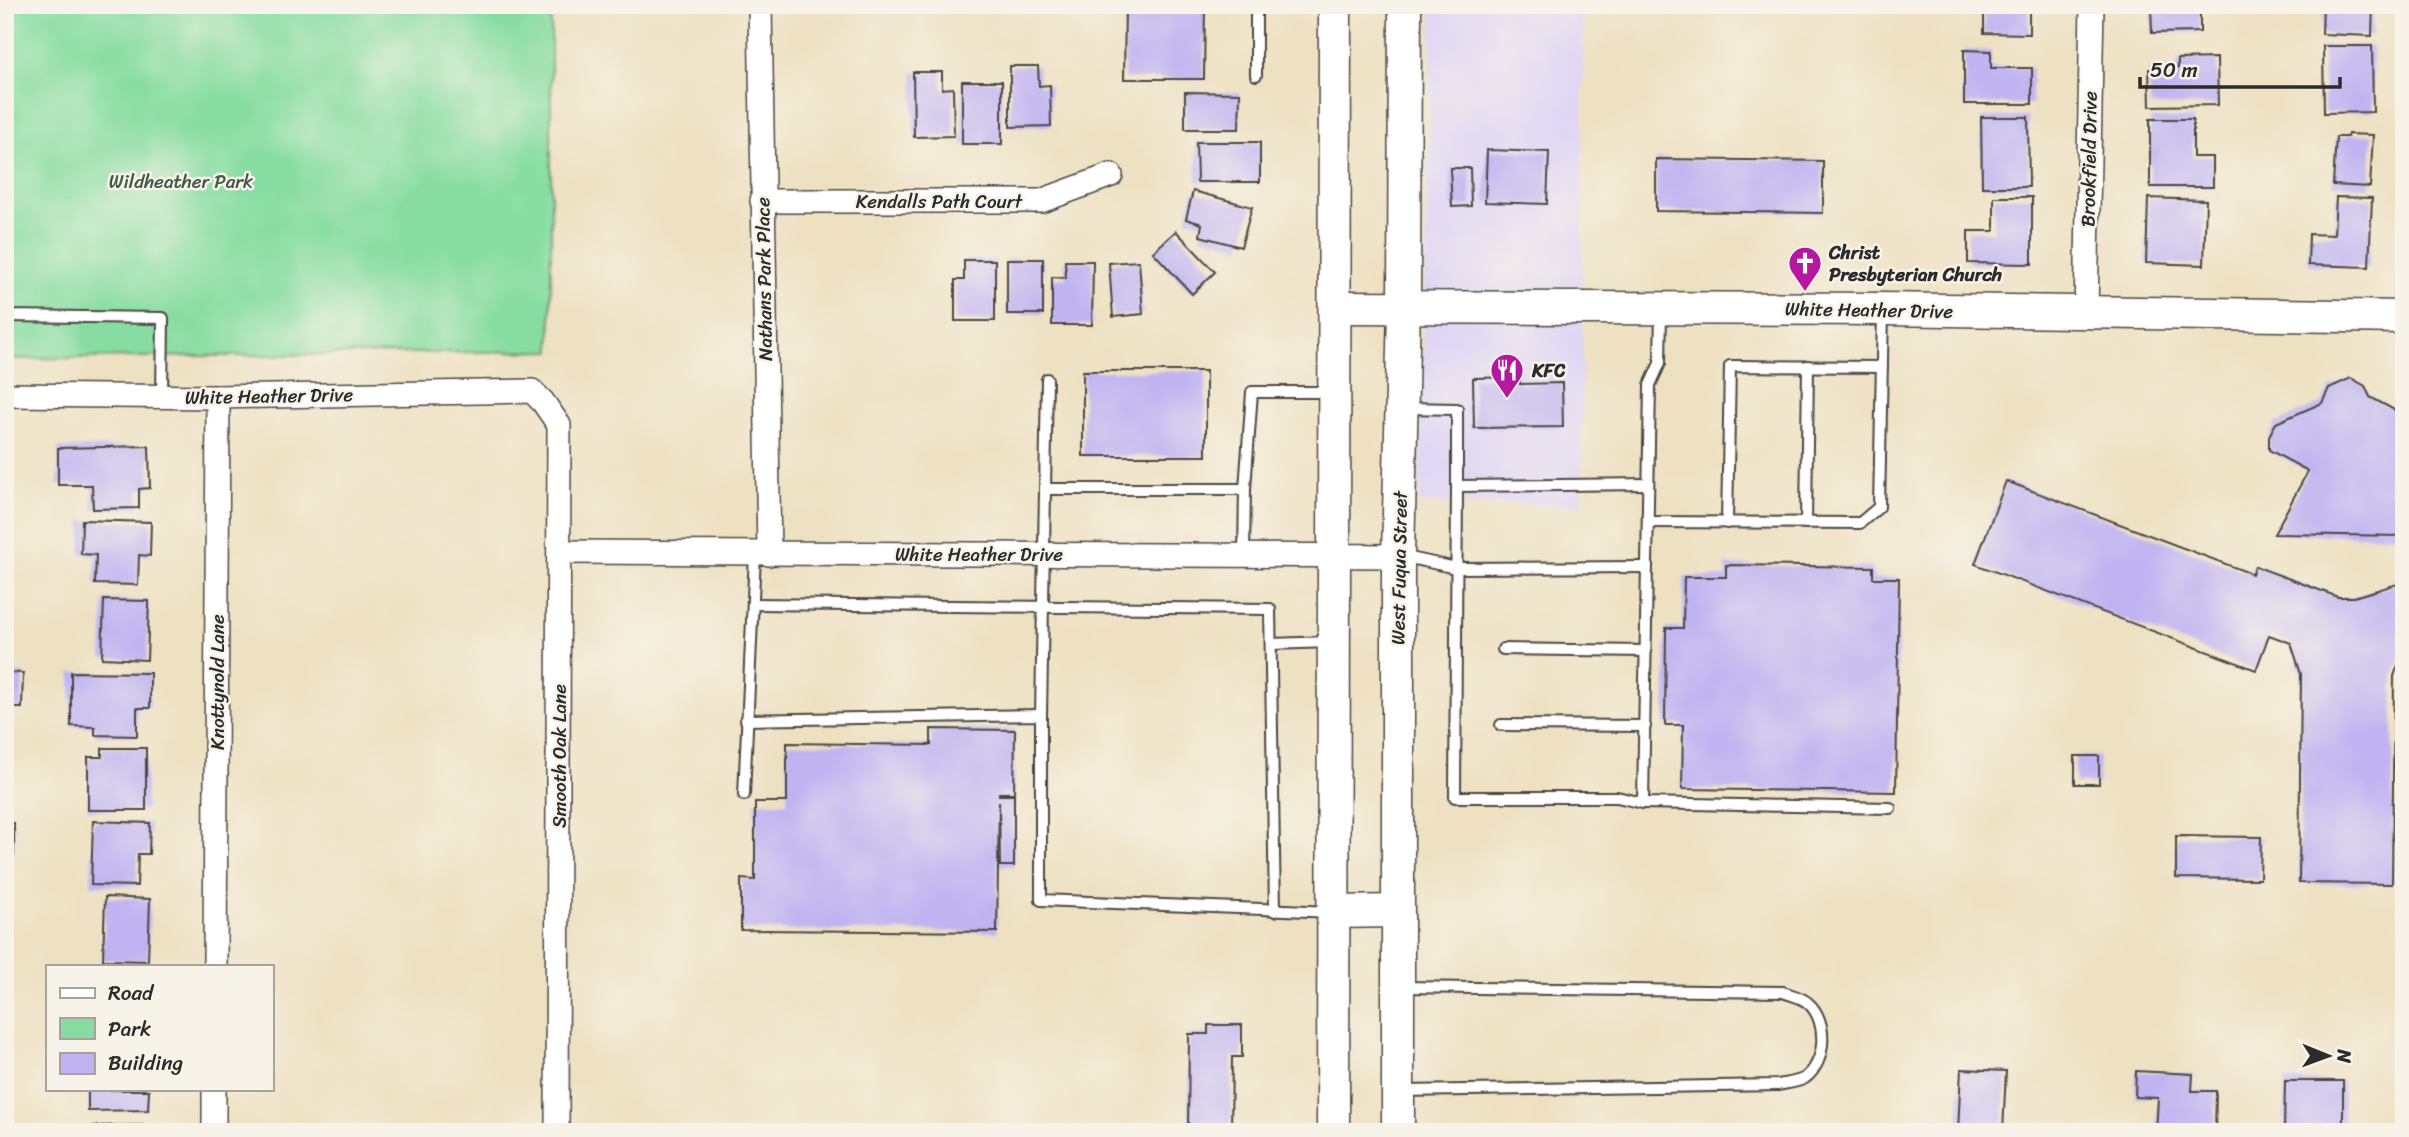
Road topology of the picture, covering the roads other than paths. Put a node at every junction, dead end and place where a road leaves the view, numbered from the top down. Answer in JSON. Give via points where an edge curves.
{"nodes":[{"id":1,"x":760,"y":5,"type":"edge"},
{"id":2,"x":1256,"y":5,"type":"edge"},
{"id":3,"x":1335,"y":5,"type":"edge"},
{"id":4,"x":1405,"y":5,"type":"edge"},
{"id":5,"x":2092,"y":5,"type":"edge"},
{"id":6,"x":1256,"y":75,"type":"dead end"},
{"id":7,"x":1111,"y":175,"type":"dead end"},
{"id":8,"x":762,"y":201,"type":"junction"},
{"id":9,"x":1404,"y":306,"type":"junction"},
{"id":10,"x":1335,"y":307,"type":"junction"},
{"id":11,"x":1661,"y":309,"type":"junction"},
{"id":12,"x":1883,"y":309,"type":"junction"},
{"id":13,"x":2086,"y":314,"type":"junction"},
{"id":14,"x":5,"y":316,"type":"edge"},
{"id":15,"x":2404,"y":317,"type":"edge"},
{"id":16,"x":1808,"y":366,"type":"junction"},
{"id":17,"x":1882,"y":367,"type":"junction"},
{"id":18,"x":1046,"y":379,"type":"dead end"},
{"id":19,"x":532,"y":391,"type":"joint"},
{"id":20,"x":1334,"y":391,"type":"junction"},
{"id":21,"x":5,"y":395,"type":"edge"},
{"id":22,"x":162,"y":397,"type":"junction"},
{"id":23,"x":218,"y":397,"type":"junction"},
{"id":24,"x":1402,"y":408,"type":"junction"},
{"id":25,"x":1648,"y":484,"type":"junction"},
{"id":26,"x":1457,"y":486,"type":"junction"},
{"id":27,"x":1045,"y":489,"type":"junction"},
{"id":28,"x":1245,"y":489,"type":"junction"},
{"id":29,"x":1648,"y":522,"type":"junction"},
{"id":30,"x":1727,"y":523,"type":"junction"},
{"id":31,"x":1806,"y":523,"type":"junction"},
{"id":32,"x":560,"y":552,"type":"junction"},
{"id":33,"x":762,"y":554,"type":"junction"},
{"id":34,"x":1045,"y":555,"type":"junction"},
{"id":35,"x":1244,"y":555,"type":"junction"},
{"id":36,"x":1334,"y":555,"type":"junction"},
{"id":37,"x":1398,"y":556,"type":"junction"},
{"id":38,"x":1647,"y":567,"type":"junction"},
{"id":39,"x":1456,"y":568,"type":"junction"},
{"id":40,"x":753,"y":604,"type":"junction"},
{"id":41,"x":1042,"y":607,"type":"junction"},
{"id":42,"x":1333,"y":642,"type":"junction"},
{"id":43,"x":1271,"y":644,"type":"junction"},
{"id":44,"x":1503,"y":649,"type":"dead end"},
{"id":45,"x":1646,"y":651,"type":"junction"},
{"id":46,"x":1041,"y":715,"type":"junction"},
{"id":47,"x":746,"y":720,"type":"junction"},
{"id":48,"x":1501,"y":725,"type":"dead end"},
{"id":49,"x":1645,"y":726,"type":"junction"},
{"id":50,"x":744,"y":795,"type":"dead end"},
{"id":51,"x":1643,"y":803,"type":"junction"},
{"id":52,"x":1890,"y":808,"type":"dead end"},
{"id":53,"x":1275,"y":911,"type":"junction"},
{"id":54,"x":1397,"y":911,"type":"junction"},
{"id":55,"x":1333,"y":912,"type":"junction"},
{"id":56,"x":215,"y":965,"type":"edge"},
{"id":57,"x":1398,"y":987,"type":"junction"},
{"id":58,"x":1398,"y":1091,"type":"junction"},
{"id":59,"x":214,"y":1092,"type":"edge"},
{"id":60,"x":214,"y":1132,"type":"edge"},
{"id":61,"x":556,"y":1132,"type":"edge"},
{"id":62,"x":1333,"y":1132,"type":"edge"},
{"id":63,"x":1398,"y":1132,"type":"edge"}],
"edges":[{"from":1,"to":8,"type":"street","name":"Nathans Park Place"},
{"from":2,"to":6,"type":"lane"},
{"from":3,"to":10,"type":"main road"},
{"from":4,"to":9,"type":"main road","name":"West Fuqua Street"},
{"from":5,"to":13,"type":"street","name":"Brookfield Drive"},
{"from":7,"to":8,"type":"street","name":"Kendalls Path Court","via":[[1041,201]]},
{"from":8,"to":33,"type":"street","name":"Nathans Park Place"},
{"from":9,"to":10,"type":"main road","name":"White Heather Drive"},
{"from":9,"to":11,"type":"main road","name":"White Heather Drive"},
{"from":9,"to":24,"type":"main road","name":"West Fuqua Street"},
{"from":10,"to":20,"type":"main road"},
{"from":11,"to":12,"type":"main road","name":"White Heather Drive"},
{"from":11,"to":25,"type":"lane","via":[[1660,363],[1650,385]]},
{"from":12,"to":13,"type":"main road","name":"White Heather Drive"},
{"from":12,"to":17,"type":"lane"},
{"from":13,"to":15,"type":"main road","name":"White Heather Drive"},
{"from":14,"to":22,"type":"lane","via":[[163,318]]},
{"from":16,"to":17,"type":"lane"},
{"from":16,"to":30,"type":"lane","via":[[1730,366]]},
{"from":16,"to":31,"type":"lane"},
{"from":17,"to":31,"type":"lane","via":[[1879,507],[1860,523]]},
{"from":18,"to":27,"type":"lane"},
{"from":19,"to":23,"type":"street","name":"White Heather Drive"},
{"from":19,"to":32,"type":"street","name":"Smooth Oak Lane","via":[[559,425]]},
{"from":20,"to":28,"type":"lane","via":[[1252,392]]},
{"from":20,"to":36,"type":"main road"},
{"from":21,"to":22,"type":"street","name":"White Heather Drive"},
{"from":22,"to":23,"type":"street","name":"White Heather Drive"},
{"from":23,"to":56,"type":"street","name":"Knottynold Lane"},
{"from":24,"to":26,"type":"lane","via":[[1457,410]]},
{"from":24,"to":37,"type":"main road","name":"West Fuqua Street"},
{"from":25,"to":26,"type":"lane"},
{"from":25,"to":29,"type":"lane"},
{"from":26,"to":39,"type":"lane"},
{"from":27,"to":28,"type":"lane"},
{"from":27,"to":34,"type":"lane"},
{"from":28,"to":35,"type":"lane"},
{"from":29,"to":30,"type":"lane"},
{"from":29,"to":38,"type":"lane"},
{"from":30,"to":31,"type":"lane"},
{"from":32,"to":33,"type":"street","name":"White Heather Drive"},
{"from":32,"to":61,"type":"street","name":"Smooth Oak Lane"},
{"from":33,"to":34,"type":"street","name":"White Heather Drive"},
{"from":33,"to":40,"type":"lane"},
{"from":34,"to":35,"type":"street","name":"White Heather Drive"},
{"from":34,"to":41,"type":"lane"},
{"from":35,"to":36,"type":"street","name":"White Heather Drive"},
{"from":36,"to":37,"type":"street","name":"White Heather Drive"},
{"from":36,"to":42,"type":"main road"},
{"from":37,"to":39,"type":"lane"},
{"from":37,"to":54,"type":"main road","name":"West Fuqua Street"},
{"from":38,"to":39,"type":"lane"},
{"from":38,"to":45,"type":"lane"},
{"from":39,"to":51,"type":"lane","via":[[1455,797],[1617,797]]},
{"from":40,"to":41,"type":"lane"},
{"from":40,"to":47,"type":"lane"},
{"from":41,"to":43,"type":"lane","via":[[1270,609]]},
{"from":41,"to":46,"type":"lane"},
{"from":42,"to":43,"type":"lane"},
{"from":42,"to":55,"type":"main road"},
{"from":43,"to":53,"type":"lane"},
{"from":44,"to":45,"type":"lane"},
{"from":45,"to":49,"type":"lane"},
{"from":46,"to":47,"type":"lane"},
{"from":46,"to":53,"type":"lane","via":[[1041,900]]},
{"from":47,"to":50,"type":"lane"},
{"from":48,"to":49,"type":"lane"},
{"from":49,"to":51,"type":"lane"},
{"from":51,"to":52,"type":"lane"},
{"from":53,"to":55,"type":"lane"},
{"from":54,"to":55,"type":"main road"},
{"from":54,"to":57,"type":"main road","name":"West Fuqua Street"},
{"from":55,"to":62,"type":"main road"},
{"from":57,"to":58,"type":"main road","name":"West Fuqua Street"},
{"from":57,"to":58,"type":"lane","via":[[1783,992],[1807,1001],[1820,1017],[1822,1039],[1820,1060],[1804,1079],[1778,1085]]},
{"from":58,"to":63,"type":"main road","name":"West Fuqua Street"},
{"from":59,"to":60,"type":"street"}]}
